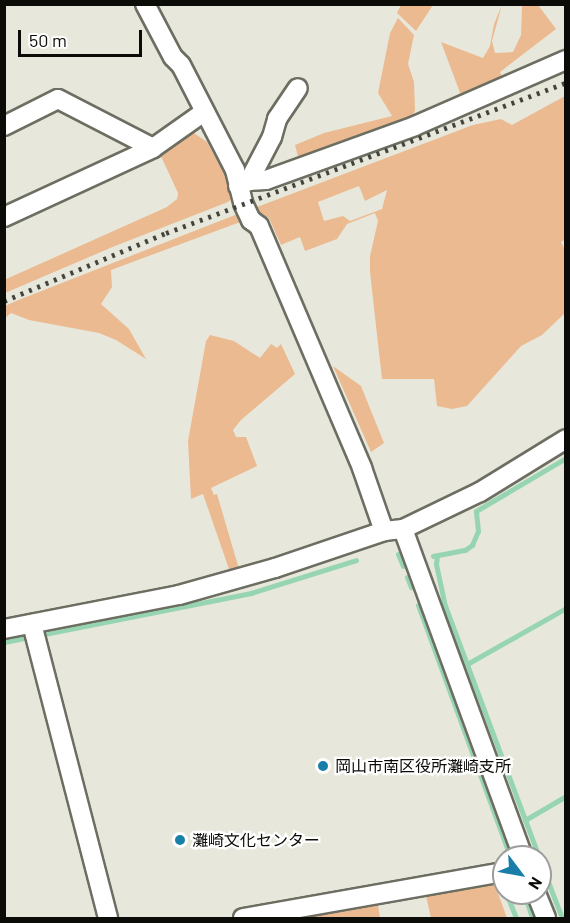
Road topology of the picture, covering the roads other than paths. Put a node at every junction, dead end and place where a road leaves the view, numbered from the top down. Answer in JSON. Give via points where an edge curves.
{"nodes":[{"id":1,"x":145,"y":4,"type":"edge"},
{"id":2,"x":566,"y":60,"type":"edge"},
{"id":3,"x":298,"y":88,"type":"dead end"},
{"id":4,"x":204,"y":112,"type":"junction"},
{"id":5,"x":4,"y":126,"type":"edge"},
{"id":6,"x":153,"y":148,"type":"junction"},
{"id":7,"x":244,"y":184,"type":"junction"},
{"id":8,"x":4,"y":217,"type":"edge"},
{"id":9,"x":566,"y":439,"type":"edge"},
{"id":10,"x":403,"y":529,"type":"junction"},
{"id":11,"x":384,"y":531,"type":"junction"},
{"id":12,"x":4,"y":629,"type":"edge"},
{"id":13,"x":34,"y":632,"type":"junction"},
{"id":14,"x":519,"y":845,"type":"edge"},
{"id":15,"x":492,"y":874,"type":"edge"},
{"id":16,"x":108,"y":918,"type":"edge"},
{"id":17,"x":243,"y":918,"type":"edge"}],
"edges":[{"from":1,"to":4,"type":"street"},
{"from":2,"to":7,"type":"street","via":[[405,130],[266,180]]},
{"from":3,"to":7,"type":"street","via":[[277,119],[272,137]]},
{"from":4,"to":6,"type":"street"},
{"from":4,"to":7,"type":"street"},
{"from":5,"to":6,"type":"street","via":[[58,99]]},
{"from":6,"to":8,"type":"street"},
{"from":7,"to":11,"type":"street","via":[[251,220],[260,226],[362,468]]},
{"from":9,"to":10,"type":"street","via":[[480,492]]},
{"from":10,"to":11,"type":"street"},
{"from":10,"to":14,"type":"street"},
{"from":11,"to":13,"type":"street","via":[[276,568]]},
{"from":12,"to":13,"type":"street"},
{"from":13,"to":16,"type":"street"},
{"from":15,"to":17,"type":"street"}]}
